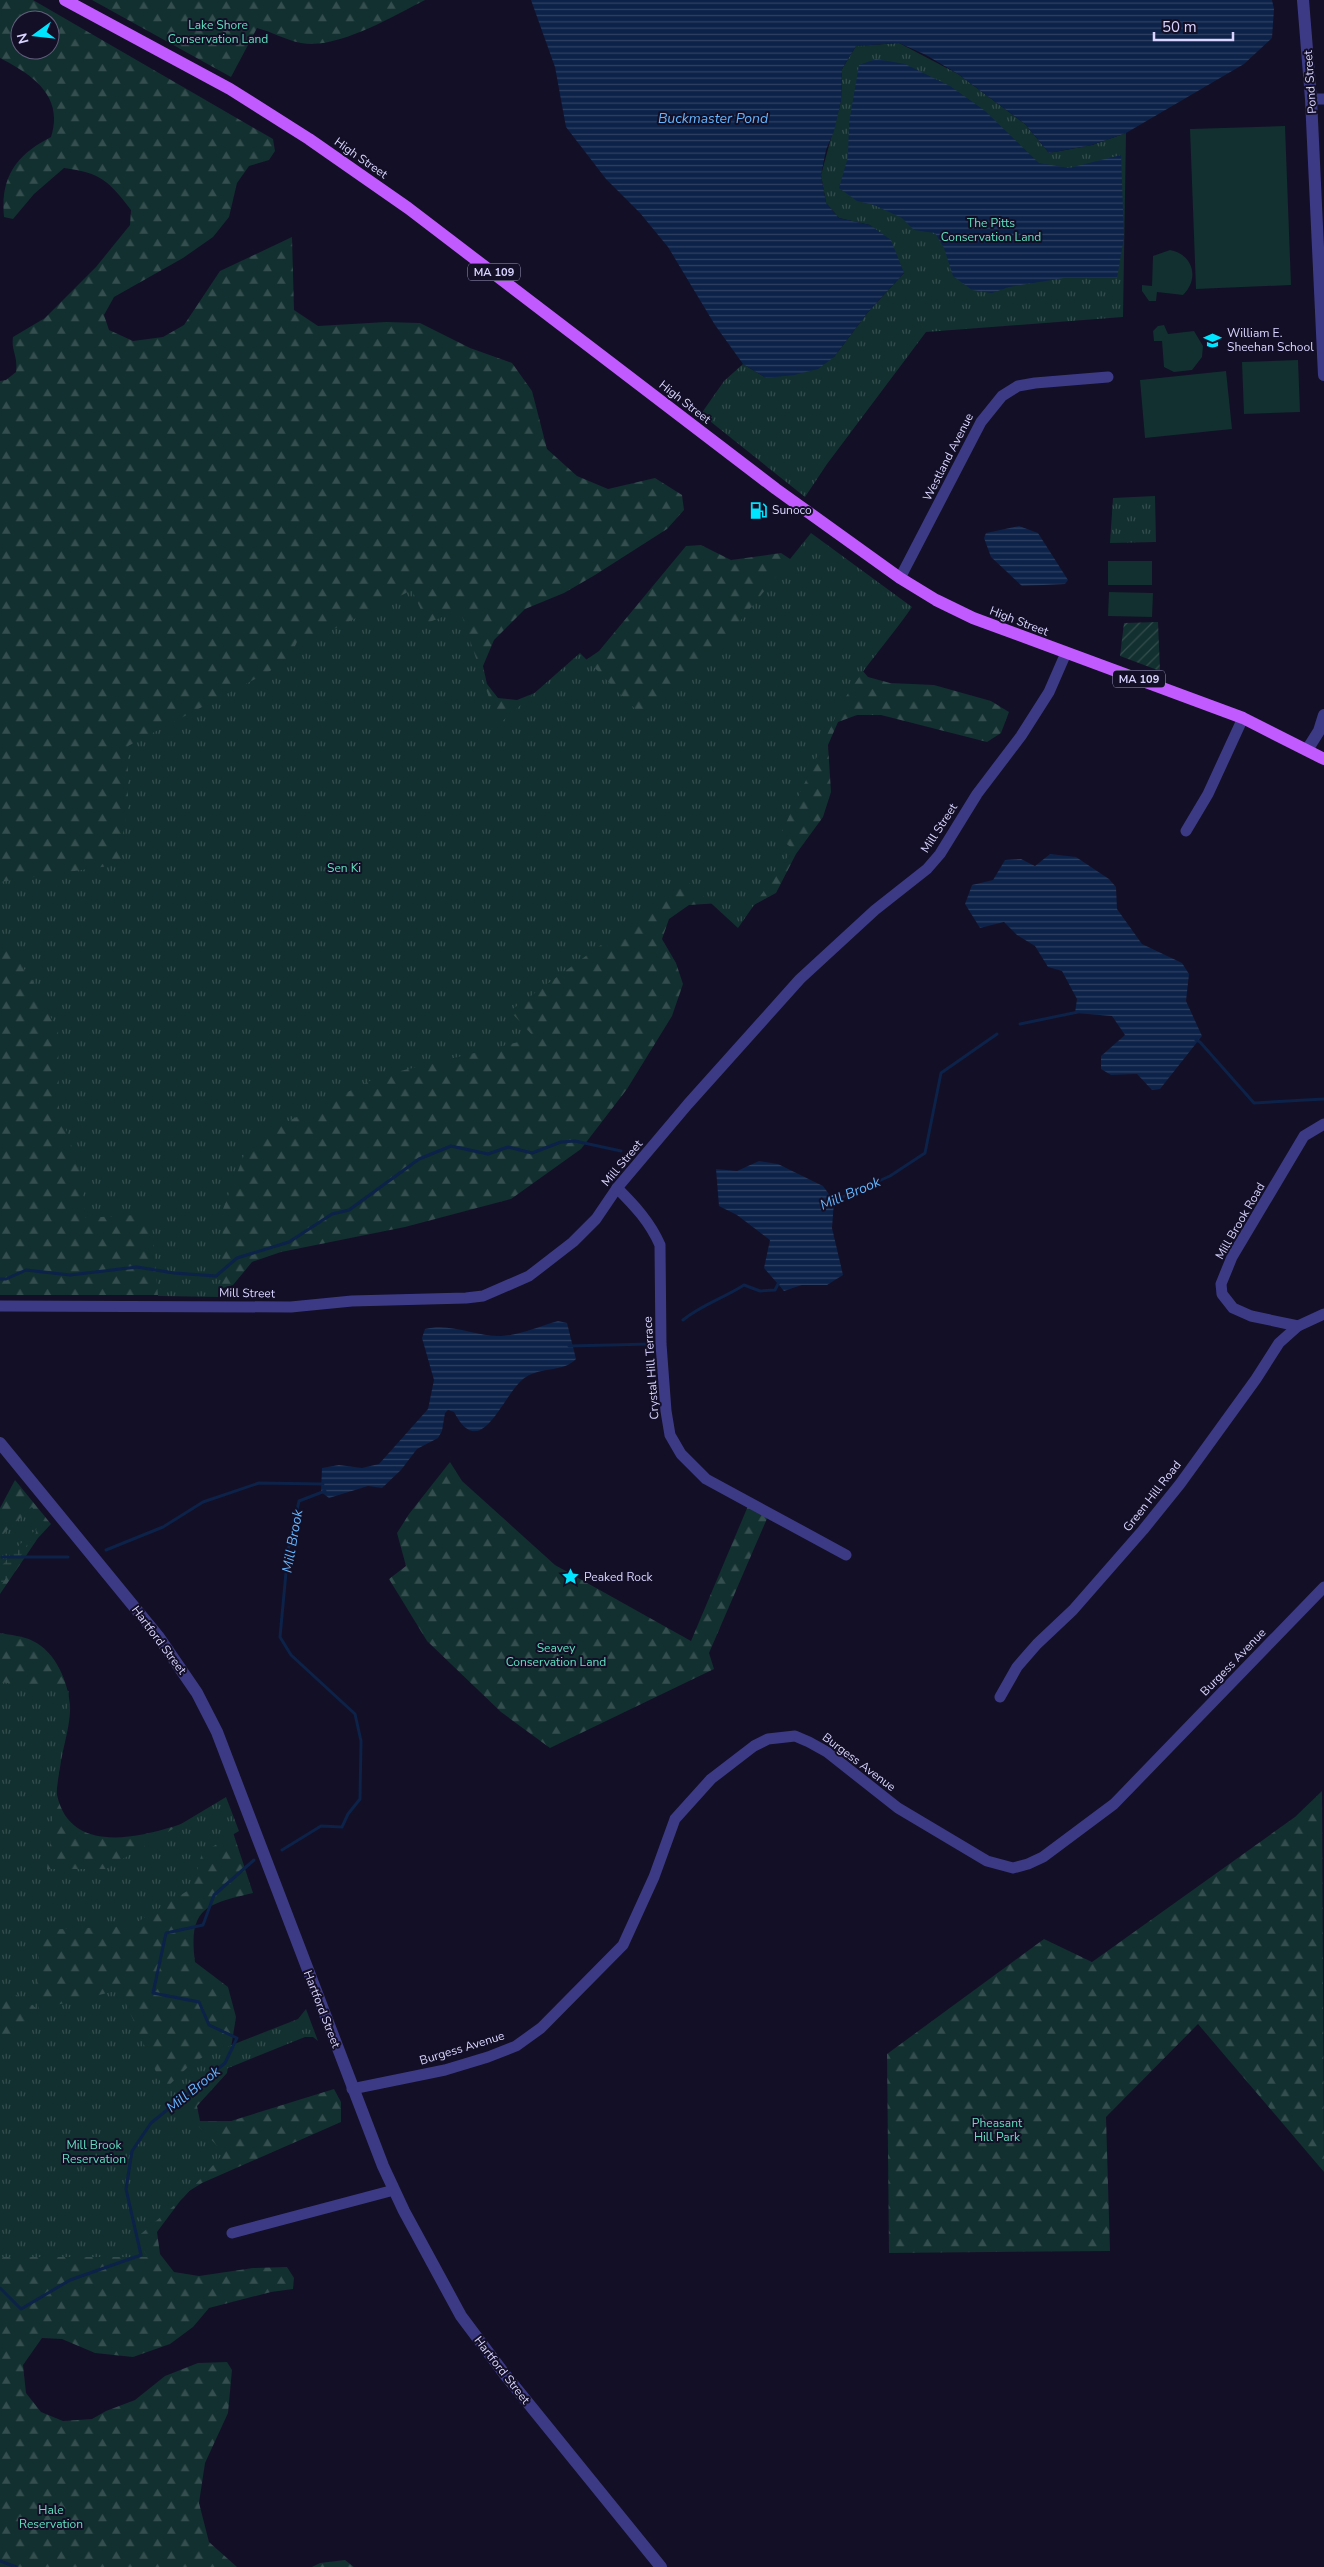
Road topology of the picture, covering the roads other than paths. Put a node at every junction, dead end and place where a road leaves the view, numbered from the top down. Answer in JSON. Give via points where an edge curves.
{"nodes":[{"id":1,"x":65,"y":0,"type":"edge"},
{"id":2,"x":1303,"y":0,"type":"edge"},
{"id":3,"x":1324,"y":98,"type":"edge"},
{"id":4,"x":1311,"y":99,"type":"junction"},
{"id":5,"x":1321,"y":244,"type":"edge"},
{"id":6,"x":1324,"y":375,"type":"edge"},
{"id":7,"x":1108,"y":376,"type":"dead end"},
{"id":8,"x":900,"y":578,"type":"junction"},
{"id":9,"x":1066,"y":653,"type":"junction"},
{"id":10,"x":1324,"y":715,"type":"edge"},
{"id":11,"x":1243,"y":718,"type":"junction"},
{"id":12,"x":1307,"y":750,"type":"junction"},
{"id":13,"x":1324,"y":760,"type":"edge"},
{"id":14,"x":1186,"y":831,"type":"dead end"},
{"id":15,"x":1324,"y":1124,"type":"edge"},
{"id":16,"x":617,"y":1188,"type":"junction"},
{"id":17,"x":0,"y":1306,"type":"edge"},
{"id":18,"x":1324,"y":1314,"type":"edge"},
{"id":19,"x":1298,"y":1326,"type":"junction"},
{"id":20,"x":0,"y":1443,"type":"edge"},
{"id":21,"x":846,"y":1555,"type":"dead end"},
{"id":22,"x":1324,"y":1587,"type":"edge"},
{"id":23,"x":1000,"y":1697,"type":"dead end"},
{"id":24,"x":352,"y":2089,"type":"junction"},
{"id":25,"x":394,"y":2190,"type":"junction"},
{"id":26,"x":232,"y":2233,"type":"dead end"},
{"id":27,"x":661,"y":2567,"type":"edge"}],
"edges":[{"from":1,"to":8,"type":"main road","name":"High Street","number":"MA 109","via":[[230,89],[334,156],[479,261],[742,464]]},
{"from":2,"to":4,"type":"street","name":"Pond Street"},
{"from":3,"to":4,"type":"street"},
{"from":4,"to":5,"type":"street","name":"Pond Street"},
{"from":5,"to":6,"type":"street","name":"Pond Street"},
{"from":7,"to":8,"type":"street","name":"Westland Avenue","via":[[1018,386],[1002,396],[981,422]]},
{"from":8,"to":9,"type":"main road","name":"High Street","number":"MA 109","via":[[972,618]]},
{"from":9,"to":11,"type":"main road","name":"High Street","number":"MA 109"},
{"from":9,"to":16,"type":"street","name":"Mill Street","via":[[1049,692],[1021,736],[977,794],[928,869],[862,921],[800,979]]},
{"from":10,"to":12,"type":"street"},
{"from":11,"to":12,"type":"main road","name":"High Street","number":"MA 109"},
{"from":11,"to":14,"type":"street","via":[[1208,794]]},
{"from":12,"to":13,"type":"main road","name":"High Street","number":"MA 109"},
{"from":15,"to":19,"type":"street","name":"Mill Brook Road","via":[[1304,1136],[1232,1257],[1221,1284],[1222,1294],[1233,1308],[1252,1316]]},
{"from":16,"to":17,"type":"street","name":"Mill Street","via":[[596,1218],[573,1242],[529,1276],[484,1296],[352,1301],[291,1307]]},
{"from":16,"to":21,"type":"street","name":"Crystal Hill Terrace","via":[[645,1218],[660,1245],[661,1344],[666,1411],[670,1435],[681,1454],[706,1479]]},
{"from":18,"to":19,"type":"street","name":"Green Hill Road"},
{"from":19,"to":23,"type":"street","name":"Green Hill Road","via":[[1279,1343],[1256,1380],[1143,1530],[1073,1610],[1017,1667]]},
{"from":20,"to":24,"type":"street","name":"Hartford Street","via":[[158,1636],[198,1693],[217,1732]]},
{"from":22,"to":24,"type":"street","name":"Burgess Avenue","via":[[1114,1804],[1043,1857],[1028,1864],[1013,1868],[987,1861],[898,1808],[809,1742],[795,1736],[768,1739],[754,1746],[711,1779],[675,1819],[654,1877],[623,1945],[541,2028],[516,2046],[488,2057],[444,2070]]},
{"from":24,"to":25,"type":"street","name":"Hartford Street"},
{"from":25,"to":26,"type":"street"},
{"from":25,"to":27,"type":"street","name":"Hartford Street","via":[[461,2316],[502,2372]]}]}
